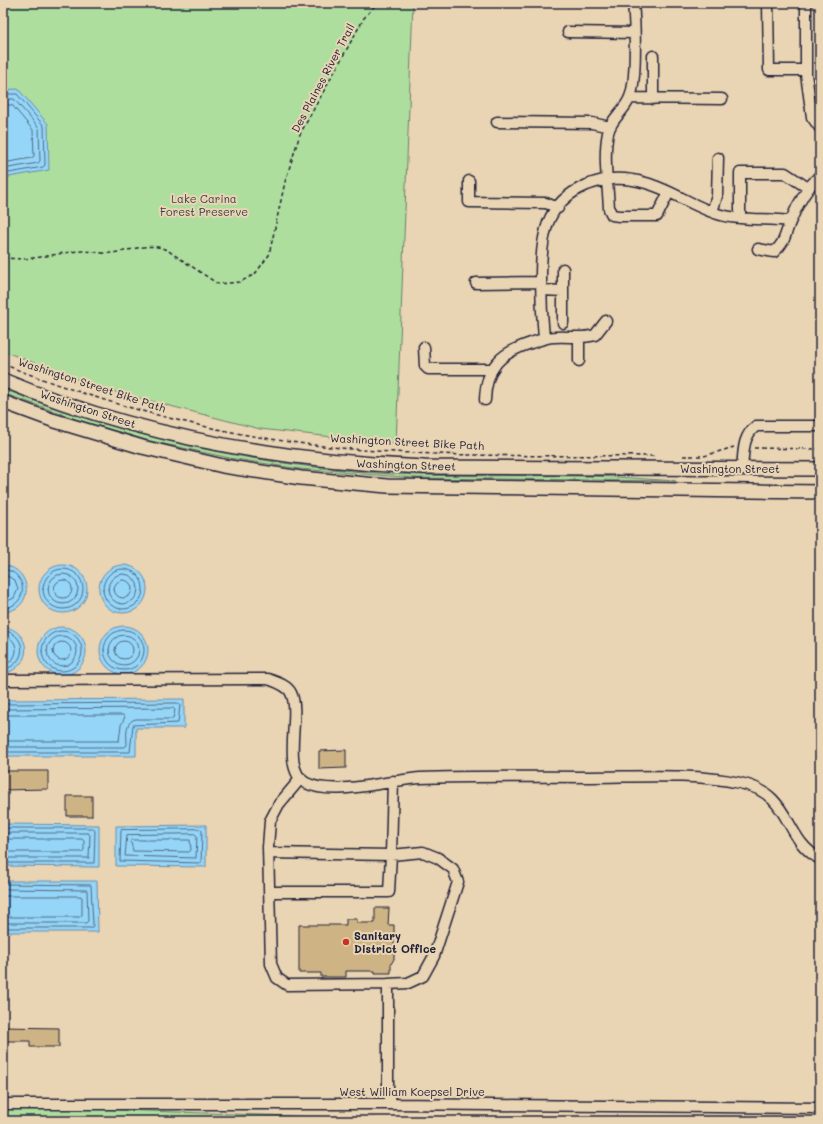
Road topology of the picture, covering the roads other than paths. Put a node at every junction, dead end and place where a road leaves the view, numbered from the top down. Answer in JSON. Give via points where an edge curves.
{"nodes":[{"id":1,"x":634,"y":3,"type":"edge"},
{"id":2,"x":768,"y":3,"type":"edge"},
{"id":3,"x":806,"y":3,"type":"edge"},
{"id":4,"x":568,"y":32,"type":"dead end"},
{"id":5,"x":634,"y":33,"type":"junction"},
{"id":6,"x":653,"y":56,"type":"dead end"},
{"id":7,"x":806,"y":70,"type":"junction"},
{"id":8,"x":630,"y":98,"type":"junction"},
{"id":9,"x":653,"y":99,"type":"junction"},
{"id":10,"x":722,"y":99,"type":"dead end"},
{"id":11,"x":497,"y":122,"type":"dead end"},
{"id":12,"x":610,"y":127,"type":"junction"},
{"id":13,"x":820,"y":128,"type":"edge"},
{"id":14,"x":718,"y":158,"type":"dead end"},
{"id":15,"x":820,"y":175,"type":"edge"},
{"id":16,"x":608,"y":178,"type":"junction"},
{"id":17,"x":469,"y":181,"type":"dead end"},
{"id":18,"x":808,"y":188,"type":"junction"},
{"id":19,"x":669,"y":192,"type":"junction"},
{"id":20,"x":558,"y":208,"type":"junction"},
{"id":21,"x":712,"y":212,"type":"junction"},
{"id":22,"x":740,"y":218,"type":"junction"},
{"id":23,"x":790,"y":221,"type":"junction"},
{"id":24,"x":758,"y":249,"type":"dead end"},
{"id":25,"x":563,"y":270,"type":"dead end"},
{"id":26,"x":476,"y":283,"type":"dead end"},
{"id":27,"x":542,"y":286,"type":"junction"},
{"id":28,"x":563,"y":291,"type":"junction"},
{"id":29,"x":606,"y":321,"type":"dead end"},
{"id":30,"x":564,"y":323,"type":"dead end"},
{"id":31,"x":579,"y":337,"type":"junction"},
{"id":32,"x":544,"y":338,"type":"junction"},
{"id":33,"x":424,"y":346,"type":"dead end"},
{"id":34,"x":579,"y":361,"type":"dead end"},
{"id":35,"x":491,"y":369,"type":"junction"},
{"id":36,"x":3,"y":380,"type":"edge"},
{"id":37,"x":485,"y":400,"type":"dead end"},
{"id":38,"x":3,"y":402,"type":"edge"},
{"id":39,"x":820,"y":426,"type":"edge"},
{"id":40,"x":742,"y":468,"type":"junction"},
{"id":41,"x":820,"y":469,"type":"edge"},
{"id":42,"x":820,"y":492,"type":"edge"},
{"id":43,"x":3,"y":680,"type":"edge"},
{"id":44,"x":301,"y":778,"type":"junction"},
{"id":45,"x":392,"y":781,"type":"junction"},
{"id":46,"x":268,"y":853,"type":"junction"},
{"id":47,"x":391,"y":855,"type":"junction"},
{"id":48,"x":820,"y":859,"type":"edge"},
{"id":49,"x":270,"y":892,"type":"junction"},
{"id":50,"x":388,"y":984,"type":"junction"},
{"id":51,"x":3,"y":1104,"type":"edge"},
{"id":52,"x":392,"y":1104,"type":"junction"},
{"id":53,"x":820,"y":1108,"type":"edge"}],
"edges":[{"from":1,"to":5,"type":"street"},
{"from":2,"to":7,"type":"street","via":[[769,70]]},
{"from":3,"to":7,"type":"street"},
{"from":4,"to":5,"type":"street"},
{"from":5,"to":8,"type":"street","via":[[633,85]]},
{"from":6,"to":9,"type":"street"},
{"from":7,"to":13,"type":"street","via":[[812,117]]},
{"from":8,"to":9,"type":"street"},
{"from":8,"to":12,"type":"street"},
{"from":9,"to":10,"type":"street"},
{"from":11,"to":12,"type":"street","via":[[592,123]]},
{"from":12,"to":16,"type":"street","via":[[606,143]]},
{"from":14,"to":21,"type":"street","via":[[717,196]]},
{"from":15,"to":18,"type":"street"},
{"from":16,"to":19,"type":"street","via":[[646,183]]},
{"from":16,"to":19,"type":"street","via":[[609,209],[612,215],[657,216]]},
{"from":16,"to":20,"type":"street","via":[[578,189]]},
{"from":17,"to":20,"type":"street","via":[[469,202],[546,202]]},
{"from":18,"to":22,"type":"street","via":[[785,173],[740,173]]},
{"from":18,"to":23,"type":"street"},
{"from":19,"to":21,"type":"street"},
{"from":20,"to":27,"type":"street","via":[[549,219],[543,238]]},
{"from":21,"to":22,"type":"street"},
{"from":22,"to":23,"type":"street"},
{"from":23,"to":24,"type":"street","via":[[782,245],[774,252]]},
{"from":25,"to":28,"type":"street"},
{"from":26,"to":27,"type":"street"},
{"from":27,"to":28,"type":"street"},
{"from":27,"to":32,"type":"street"},
{"from":28,"to":30,"type":"street"},
{"from":29,"to":31,"type":"street","via":[[595,336]]},
{"from":31,"to":32,"type":"street"},
{"from":31,"to":34,"type":"street"},
{"from":32,"to":35,"type":"street","via":[[509,353],[498,360]]},
{"from":33,"to":35,"type":"street","via":[[425,366],[428,369]]},
{"from":35,"to":37,"type":"street","via":[[485,383]]},
{"from":36,"to":40,"type":"main road","name":"Washington Street","via":[[55,400],[149,428],[234,447],[302,457],[424,466]]},
{"from":38,"to":42,"type":"main road","name":"Washington Street","via":[[60,423],[142,447],[223,466],[301,478],[386,486]]},
{"from":39,"to":40,"type":"street","via":[[756,426],[745,438]]},
{"from":40,"to":41,"type":"main road","name":"Washington Street"},
{"from":43,"to":44,"type":"street","via":[[268,679],[282,684],[291,693],[294,708],[294,756],[297,774]]},
{"from":44,"to":45,"type":"street","via":[[306,783],[328,788],[356,787]]},
{"from":44,"to":46,"type":"street","via":[[279,804],[270,821]]},
{"from":45,"to":47,"type":"street"},
{"from":45,"to":48,"type":"street","via":[[419,778],[667,776],[741,783],[767,793],[783,810],[810,854]]},
{"from":46,"to":47,"type":"street"},
{"from":46,"to":49,"type":"street"},
{"from":47,"to":49,"type":"street","via":[[389,892]]},
{"from":47,"to":50,"type":"street","via":[[423,852],[438,858],[453,869],[458,882],[434,956],[423,976],[408,983]]},
{"from":49,"to":50,"type":"street","via":[[271,964],[277,978],[288,985]]},
{"from":50,"to":52,"type":"street","via":[[388,1092]]},
{"from":51,"to":52,"type":"street","name":"West William Koepsel Drive"},
{"from":52,"to":53,"type":"street","name":"West William Koepsel Drive"}]}
